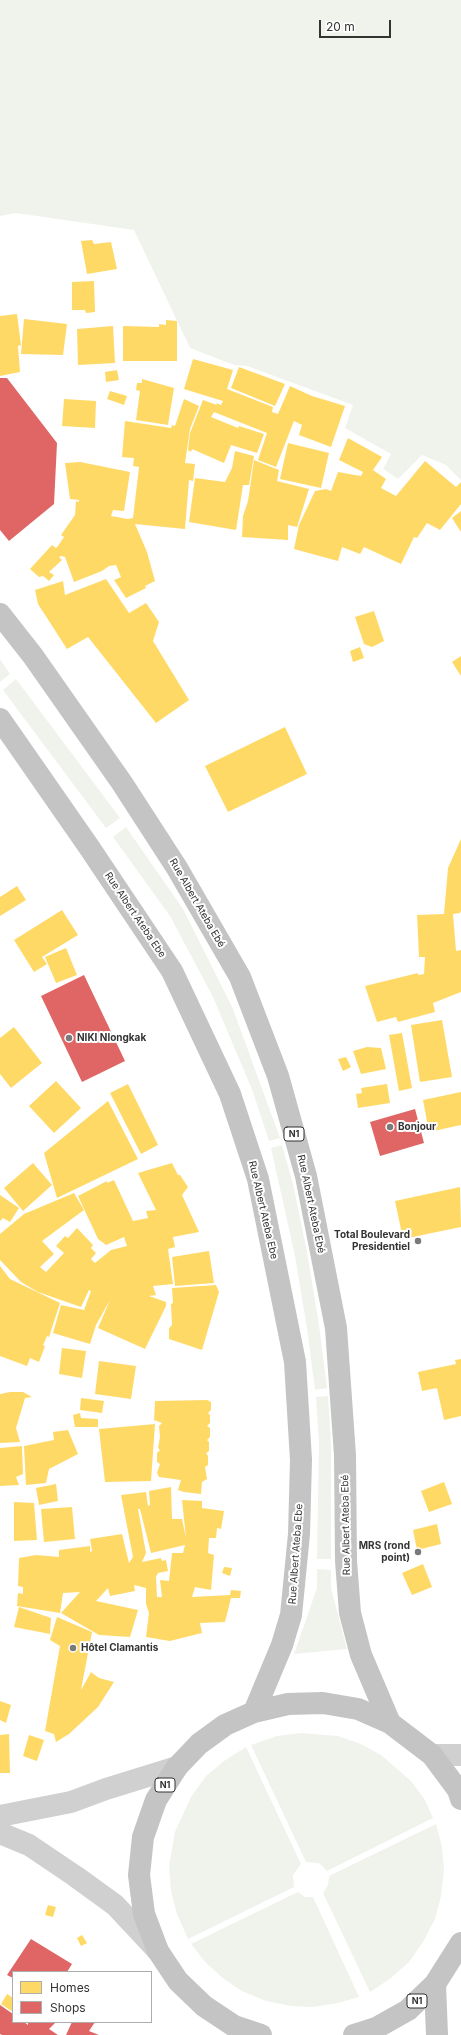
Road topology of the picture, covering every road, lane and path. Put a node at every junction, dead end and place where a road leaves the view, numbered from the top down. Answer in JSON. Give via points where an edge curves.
{"nodes":[{"id":1,"x":0,"y":614,"type":"edge"},
{"id":2,"x":0,"y":719,"type":"edge"},
{"id":3,"x":254,"y":1712,"type":"junction"},
{"id":4,"x":390,"y":1723,"type":"junction"},
{"id":5,"x":432,"y":1755,"type":"junction"},
{"id":6,"x":461,"y":1755,"type":"edge"},
{"id":7,"x":177,"y":1767,"type":"junction"},
{"id":8,"x":461,"y":1799,"type":"edge"},
{"id":9,"x":0,"y":1816,"type":"edge"},
{"id":10,"x":0,"y":1833,"type":"edge"},
{"id":11,"x":461,"y":1943,"type":"edge"},
{"id":12,"x":158,"y":1951,"type":"junction"},
{"id":13,"x":435,"y":1984,"type":"junction"},
{"id":14,"x":261,"y":2035,"type":"edge"},
{"id":15,"x":354,"y":2035,"type":"edge"},
{"id":16,"x":437,"y":2035,"type":"edge"}],
"edges":[{"from":1,"to":4,"type":"highway","name":"Rue Albert Ateba Ebé","number":"N1","via":[[33,656],[122,783],[177,868],[240,977],[278,1076],[306,1176],[336,1328],[345,1455],[346,1561],[350,1613],[361,1655]]},
{"from":2,"to":3,"type":"highway","name":"Rue Albert Ateba Ebe","via":[[172,970],[230,1094],[258,1178],[295,1362],[300,1460],[299,1534],[291,1615],[282,1645]]},
{"from":3,"to":4,"type":"highway","number":"N1","via":[[288,1704],[323,1703],[358,1709]]},
{"from":3,"to":7,"type":"highway","number":"N1","via":[[225,1725],[199,1744]]},
{"from":4,"to":5,"type":"highway","number":"N1"},
{"from":5,"to":6,"type":"main road"},
{"from":5,"to":8,"type":"highway","number":"N1","via":[[458,1790]]},
{"from":7,"to":9,"type":"main road","via":[[71,1802]]},
{"from":7,"to":12,"type":"highway","number":"N1","via":[[156,1800],[143,1837],[139,1876],[144,1914]]},
{"from":10,"to":12,"type":"main road","via":[[28,1845],[115,1905]]},
{"from":11,"to":13,"type":"highway","number":"N1"},
{"from":12,"to":14,"type":"highway","number":"N1","via":[[178,1981],[204,2006],[234,2026]]},
{"from":13,"to":15,"type":"highway","number":"N1","via":[[408,2010],[376,2028]]},
{"from":13,"to":16,"type":"highway","number":"N1"}]}
